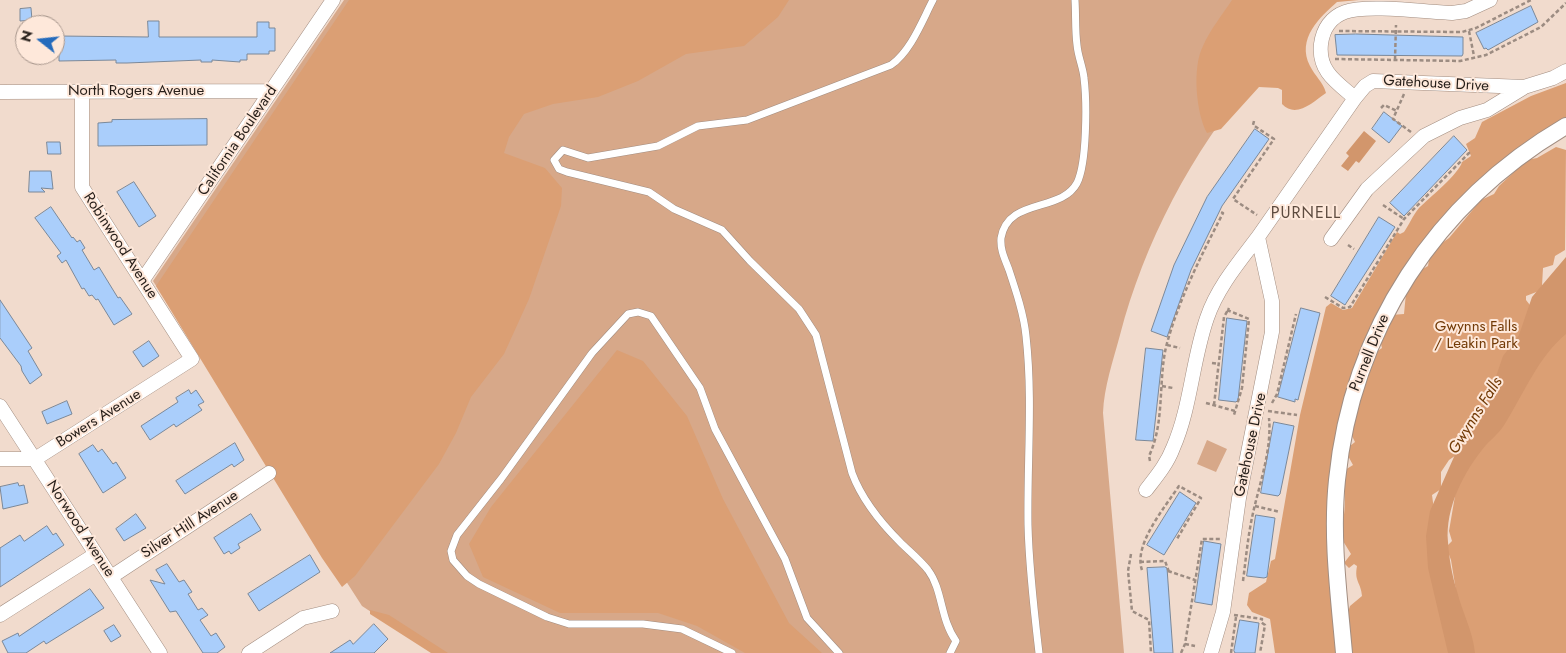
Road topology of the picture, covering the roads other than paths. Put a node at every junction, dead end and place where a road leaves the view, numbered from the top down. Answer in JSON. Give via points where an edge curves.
{"nodes":[{"id":1,"x":333,"y":0,"type":"edge"},
{"id":2,"x":933,"y":0,"type":"edge"},
{"id":3,"x":1075,"y":0,"type":"edge"},
{"id":4,"x":1490,"y":0,"type":"edge"},
{"id":5,"x":1566,"y":71,"type":"edge"},
{"id":6,"x":1524,"y":87,"type":"junction"},
{"id":7,"x":271,"y":91,"type":"junction"},
{"id":8,"x":0,"y":92,"type":"edge"},
{"id":9,"x":82,"y":92,"type":"junction"},
{"id":10,"x":1355,"y":98,"type":"junction"},
{"id":11,"x":1566,"y":126,"type":"edge"},
{"id":12,"x":1258,"y":237,"type":"junction"},
{"id":13,"x":1331,"y":239,"type":"dead end"},
{"id":14,"x":142,"y":281,"type":"junction"},
{"id":15,"x":192,"y":359,"type":"joint"},
{"id":16,"x":0,"y":406,"type":"edge"},
{"id":17,"x":0,"y":459,"type":"edge"},
{"id":18,"x":35,"y":459,"type":"junction"},
{"id":19,"x":269,"y":473,"type":"dead end"},
{"id":20,"x":1146,"y":490,"type":"dead end"},
{"id":21,"x":96,"y":554,"type":"junction"},
{"id":22,"x":111,"y":577,"type":"junction"},
{"id":23,"x":332,"y":611,"type":"dead end"},
{"id":24,"x":0,"y":615,"type":"edge"},
{"id":25,"x":160,"y":653,"type":"edge"},
{"id":26,"x":249,"y":653,"type":"edge"},
{"id":27,"x":732,"y":653,"type":"edge"},
{"id":28,"x":839,"y":653,"type":"edge"},
{"id":29,"x":950,"y":653,"type":"edge"},
{"id":30,"x":1039,"y":653,"type":"edge"},
{"id":31,"x":1212,"y":653,"type":"edge"},
{"id":32,"x":1344,"y":653,"type":"edge"}],
"edges":[{"from":1,"to":7,"type":"street","name":"California Boulevard"},
{"from":2,"to":29,"type":"lane","via":[[902,54],[891,65],[747,120],[698,126],[658,146],[588,158],[562,150],[554,160],[560,170],[649,192],[674,209],[722,230],[800,308],[816,335],[852,473],[860,492],[879,520],[928,569],[935,582],[943,617],[956,641]]},
{"from":3,"to":30,"type":"lane","via":[[1077,45],[1085,95],[1081,171],[1068,193],[1014,215],[1001,238],[1003,257],[1010,270],[1026,334],[1031,431],[1028,524]]},
{"from":4,"to":10,"type":"street","via":[[1473,9],[1452,13],[1356,9],[1336,16],[1324,33],[1321,60],[1333,80]]},
{"from":5,"to":6,"type":"street","name":"Gatehouse Drive"},
{"from":6,"to":10,"type":"street","name":"Gatehouse Drive","via":[[1373,81]]},
{"from":6,"to":13,"type":"street","name":"Gatehouse Drive","via":[[1487,110],[1441,126],[1421,139],[1367,189]]},
{"from":7,"to":9,"type":"street","name":"North Rogers Avenue"},
{"from":7,"to":14,"type":"street","name":"California Boulevard"},
{"from":8,"to":9,"type":"street","name":"North Rogers Avenue"},
{"from":9,"to":14,"type":"street","name":"Robinwood Avenue","via":[[82,187]]},
{"from":10,"to":12,"type":"street","name":"Gatehouse Drive"},
{"from":11,"to":32,"type":"street","name":"Purnell Drive","via":[[1519,155],[1486,184],[1454,218],[1400,286],[1379,324],[1350,406],[1337,482],[1338,581]]},
{"from":12,"to":20,"type":"street","name":"Gatehouse Drive","via":[[1228,277],[1207,316],[1179,434],[1169,457]]},
{"from":12,"to":31,"type":"street","name":"Gatehouse Drive","via":[[1272,301],[1272,332],[1239,498],[1223,612]]},
{"from":14,"to":15,"type":"street","name":"Robinwood Avenue"},
{"from":15,"to":18,"type":"street","name":"Bowers Avenue"},
{"from":16,"to":18,"type":"street","name":"Norwood Avenue"},
{"from":17,"to":18,"type":"street"},
{"from":18,"to":21,"type":"street","name":"Norwood Avenue"},
{"from":19,"to":22,"type":"street","name":"Silver Hill Avenue"},
{"from":21,"to":22,"type":"street","name":"Norwood Avenue"},
{"from":21,"to":24,"type":"street"},
{"from":22,"to":25,"type":"street","name":"Norwood Avenue"},
{"from":23,"to":26,"type":"street","via":[[303,618]]},
{"from":27,"to":28,"type":"lane","via":[[682,629],[643,624],[581,625],[562,622],[479,584],[453,560],[451,551],[457,535],[592,353],[628,314],[638,312],[651,316],[696,382],[715,430],[785,558],[807,618]]}]}
